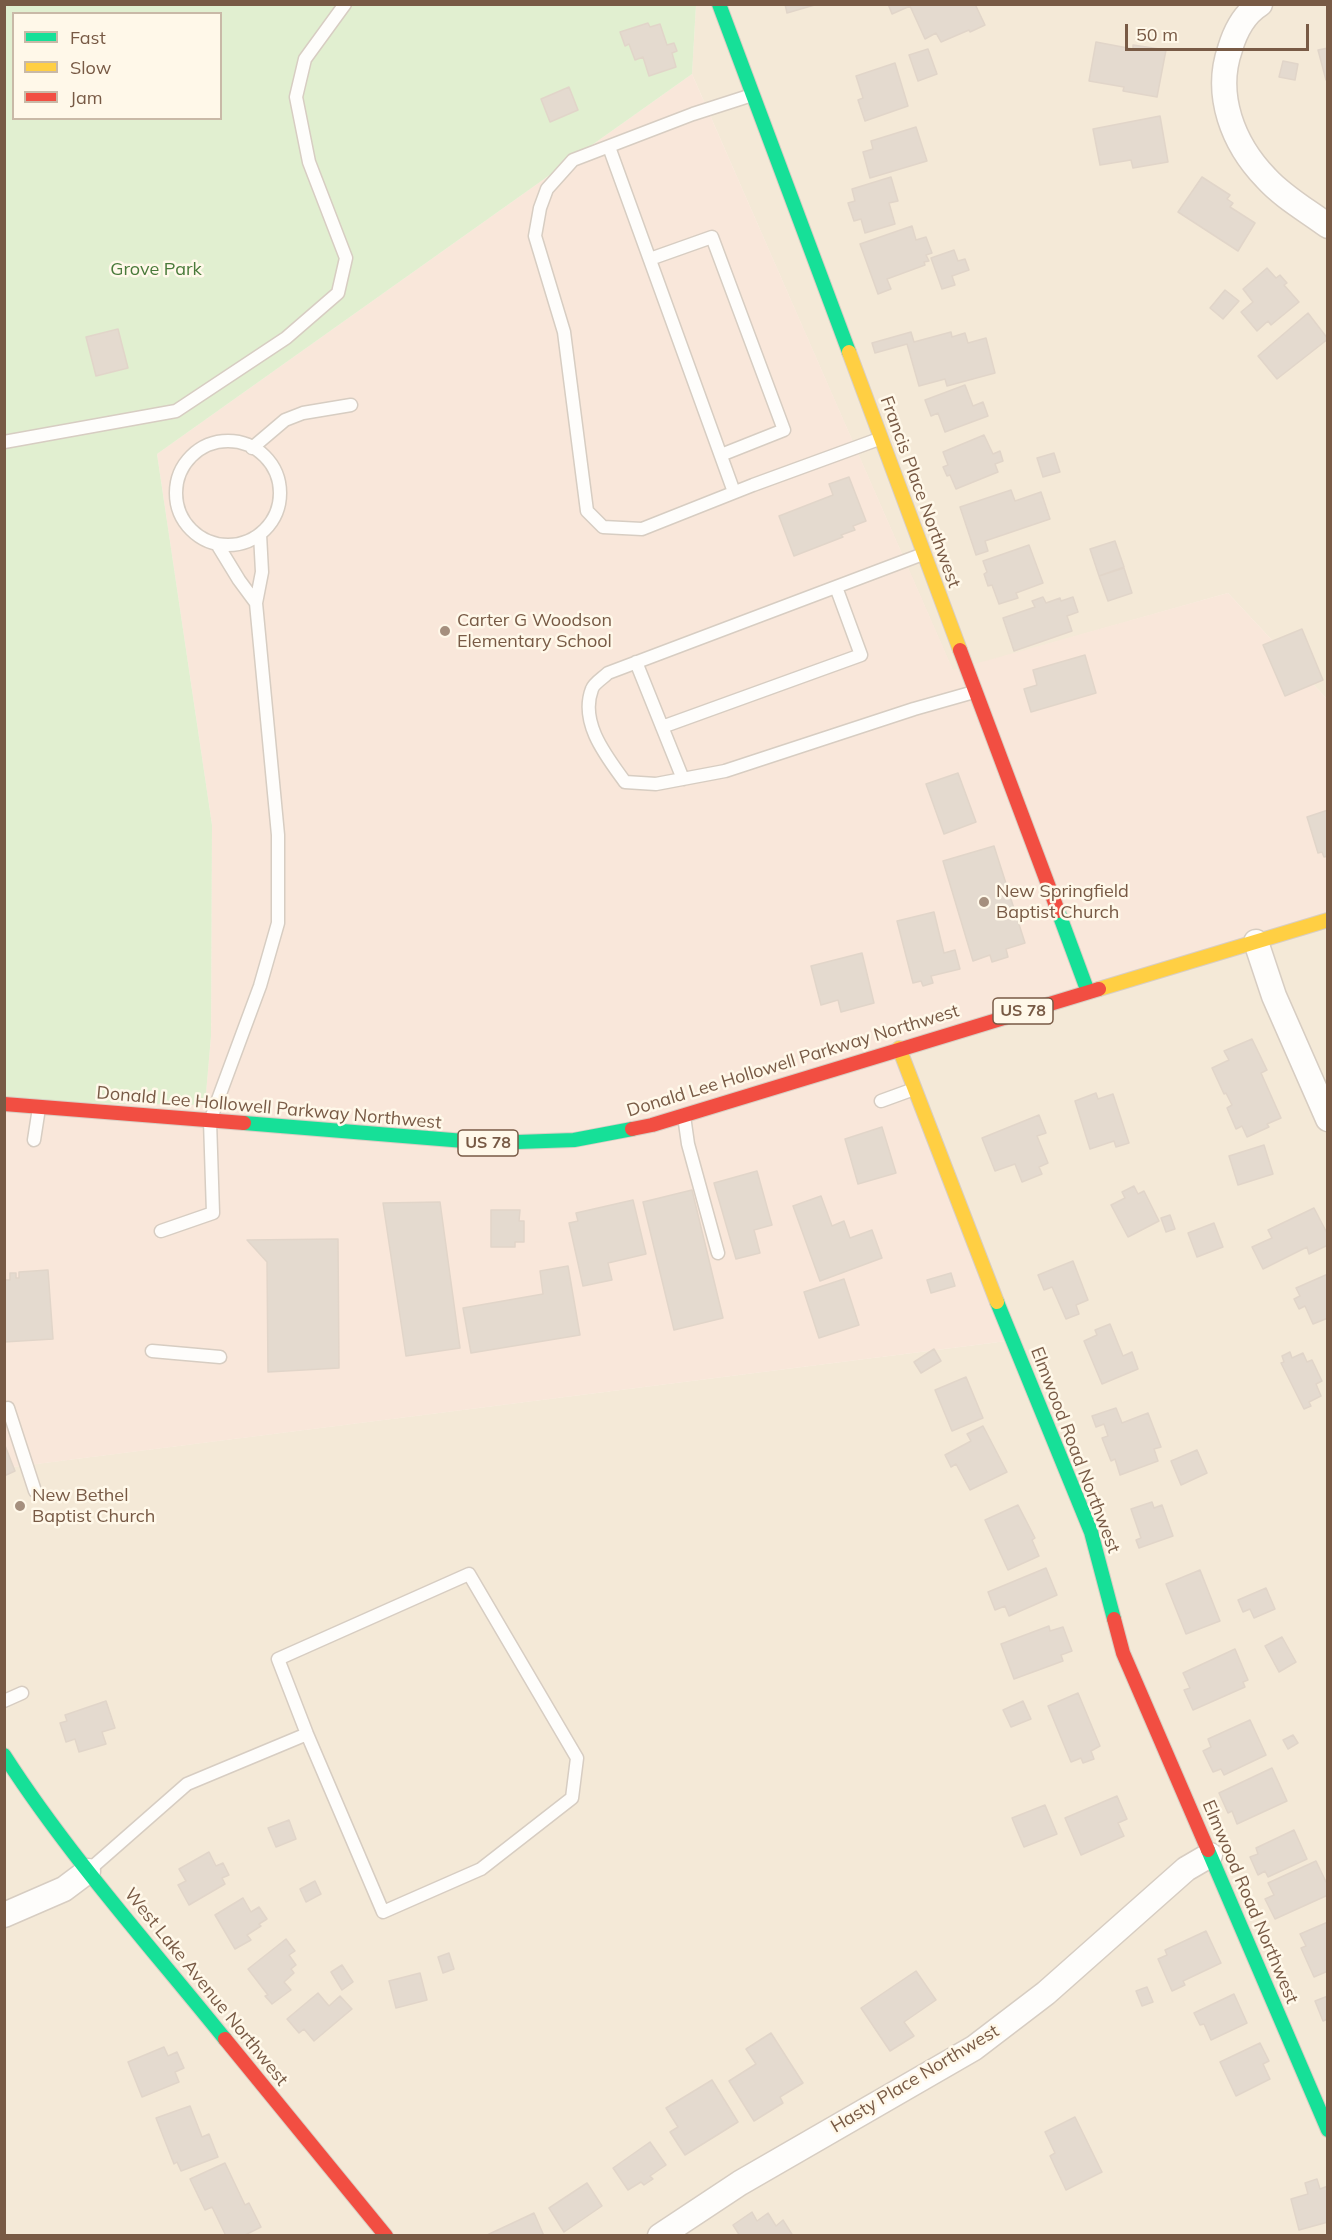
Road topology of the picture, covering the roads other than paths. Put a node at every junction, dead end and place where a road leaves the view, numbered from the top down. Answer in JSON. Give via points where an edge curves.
{"nodes":[{"id":1,"x":345,"y":4,"type":"edge"},
{"id":2,"x":719,"y":4,"type":"edge"},
{"id":3,"x":1260,"y":4,"type":"edge"},
{"id":4,"x":753,"y":94,"type":"junction"},
{"id":5,"x":609,"y":147,"type":"junction"},
{"id":6,"x":1328,"y":226,"type":"edge"},
{"id":7,"x":650,"y":259,"type":"junction"},
{"id":8,"x":351,"y":405,"type":"dead end"},
{"id":9,"x":881,"y":438,"type":"junction"},
{"id":10,"x":4,"y":442,"type":"edge"},
{"id":11,"x":252,"y":448,"type":"junction"},
{"id":12,"x":721,"y":455,"type":"junction"},
{"id":13,"x":734,"y":492,"type":"junction"},
{"id":14,"x":260,"y":534,"type":"junction"},
{"id":15,"x":217,"y":544,"type":"junction"},
{"id":16,"x":924,"y":554,"type":"junction"},
{"id":17,"x":836,"y":587,"type":"junction"},
{"id":18,"x":256,"y":603,"type":"junction"},
{"id":19,"x":636,"y":662,"type":"junction"},
{"id":20,"x":976,"y":691,"type":"junction"},
{"id":21,"x":662,"y":727,"type":"junction"},
{"id":22,"x":683,"y":779,"type":"junction"},
{"id":23,"x":1328,"y":920,"type":"edge"},
{"id":24,"x":1256,"y":942,"type":"junction"},
{"id":25,"x":1088,"y":992,"type":"junction"},
{"id":26,"x":899,"y":1048,"type":"junction"},
{"id":27,"x":915,"y":1089,"type":"junction"},
{"id":28,"x":881,"y":1101,"type":"dead end"},
{"id":29,"x":4,"y":1104,"type":"edge"},
{"id":30,"x":39,"y":1107,"type":"junction"},
{"id":31,"x":684,"y":1115,"type":"junction"},
{"id":32,"x":1328,"y":1119,"type":"edge"},
{"id":33,"x":210,"y":1121,"type":"junction"},
{"id":34,"x":34,"y":1140,"type":"dead end"},
{"id":35,"x":161,"y":1231,"type":"dead end"},
{"id":36,"x":717,"y":1253,"type":"dead end"},
{"id":37,"x":152,"y":1351,"type":"dead end"},
{"id":38,"x":220,"y":1357,"type":"dead end"},
{"id":39,"x":8,"y":1408,"type":"dead end"},
{"id":40,"x":35,"y":1491,"type":"dead end"},
{"id":41,"x":22,"y":1693,"type":"dead end"},
{"id":42,"x":4,"y":1701,"type":"edge"},
{"id":43,"x":306,"y":1734,"type":"junction"},
{"id":44,"x":4,"y":1755,"type":"edge"},
{"id":45,"x":1210,"y":1855,"type":"junction"},
{"id":46,"x":88,"y":1871,"type":"junction"},
{"id":47,"x":4,"y":1916,"type":"edge"},
{"id":48,"x":1328,"y":2130,"type":"edge"},
{"id":49,"x":386,"y":2235,"type":"edge"},
{"id":50,"x":660,"y":2235,"type":"edge"}],
"edges":[{"from":1,"to":10,"type":"lane","via":[[305,59],[296,97],[309,162],[346,258],[338,293],[286,338],[176,411]]},
{"from":2,"to":4,"type":"street","name":"Francis Place Northwest"},
{"from":3,"to":6,"type":"street","via":[[1235,33],[1225,61],[1223,91],[1230,123],[1245,154],[1267,180]]},
{"from":4,"to":5,"type":"lane"},
{"from":4,"to":9,"type":"street","name":"Francis Place Northwest"},
{"from":5,"to":7,"type":"lane"},
{"from":5,"to":13,"type":"lane","via":[[573,160],[547,189],[535,236],[564,332],[587,511],[603,527],[642,529]]},
{"from":7,"to":12,"type":"lane"},
{"from":7,"to":12,"type":"lane","via":[[712,237],[784,430]]},
{"from":8,"to":11,"type":"lane","via":[[285,420]]},
{"from":9,"to":13,"type":"lane"},
{"from":9,"to":16,"type":"street","name":"Francis Place Northwest"},
{"from":11,"to":14,"type":"lane","via":[[266,458],[280,487],[280,504],[274,519]]},
{"from":11,"to":15,"type":"lane","via":[[218,443],[201,449],[179,476],[175,494],[186,526],[199,539]]},
{"from":12,"to":13,"type":"lane"},
{"from":14,"to":15,"type":"lane","via":[[239,542]]},
{"from":14,"to":18,"type":"lane","via":[[261,572]]},
{"from":15,"to":18,"type":"lane"},
{"from":16,"to":17,"type":"lane"},
{"from":16,"to":20,"type":"street","name":"Francis Place Northwest"},
{"from":17,"to":19,"type":"lane"},
{"from":17,"to":21,"type":"lane","via":[[861,655]]},
{"from":18,"to":33,"type":"lane","via":[[278,835],[278,923],[260,986]]},
{"from":19,"to":21,"type":"lane"},
{"from":19,"to":22,"type":"lane","via":[[608,673],[592,688],[588,709],[598,744],[625,782],[656,784]]},
{"from":20,"to":22,"type":"lane","via":[[725,771]]},
{"from":20,"to":25,"type":"street","name":"Francis Place Northwest"},
{"from":21,"to":22,"type":"lane"},
{"from":23,"to":24,"type":"street","name":"Donald Lee Hollowell Parkway Northwest","number":"US 78"},
{"from":24,"to":25,"type":"street","name":"Donald Lee Hollowell Parkway Northwest","number":"US 78"},
{"from":24,"to":32,"type":"street","via":[[1274,996]]},
{"from":25,"to":26,"type":"street","name":"Donald Lee Hollowell Parkway Northwest","number":"US 78"},
{"from":26,"to":27,"type":"street","name":"Elmwood Road Northwest"},
{"from":26,"to":31,"type":"street","name":"Donald Lee Hollowell Parkway Northwest","number":"US 78"},
{"from":27,"to":28,"type":"lane"},
{"from":27,"to":45,"type":"street","name":"Elmwood Road Northwest","via":[[1091,1532],[1124,1653]]},
{"from":29,"to":30,"type":"street","name":"Donald Lee Hollowell Parkway Northwest","number":"US 78"},
{"from":30,"to":33,"type":"street","name":"Donald Lee Hollowell Parkway Northwest","number":"US 78"},
{"from":30,"to":34,"type":"lane"},
{"from":31,"to":33,"type":"street","name":"Donald Lee Hollowell Parkway Northwest","number":"US 78","via":[[574,1140],[489,1143]]},
{"from":31,"to":36,"type":"lane"},
{"from":33,"to":35,"type":"lane","via":[[213,1213]]},
{"from":37,"to":38,"type":"lane"},
{"from":39,"to":40,"type":"lane"},
{"from":41,"to":42,"type":"lane"},
{"from":43,"to":43,"type":"lane","via":[[383,1912],[481,1869],[572,1798],[577,1758],[469,1574],[278,1659]]},
{"from":43,"to":46,"type":"lane","via":[[186,1784]]},
{"from":44,"to":46,"type":"street","name":"West Lake Avenue Northwest"},
{"from":45,"to":48,"type":"street","name":"Elmwood Road Northwest"},
{"from":45,"to":50,"type":"street","name":"Hasty Place Northwest","via":[[1186,1869],[1046,1993],[974,2048],[740,2183]]},
{"from":46,"to":47,"type":"street","via":[[64,1888]]},
{"from":46,"to":49,"type":"street","name":"West Lake Avenue Northwest"}]}
